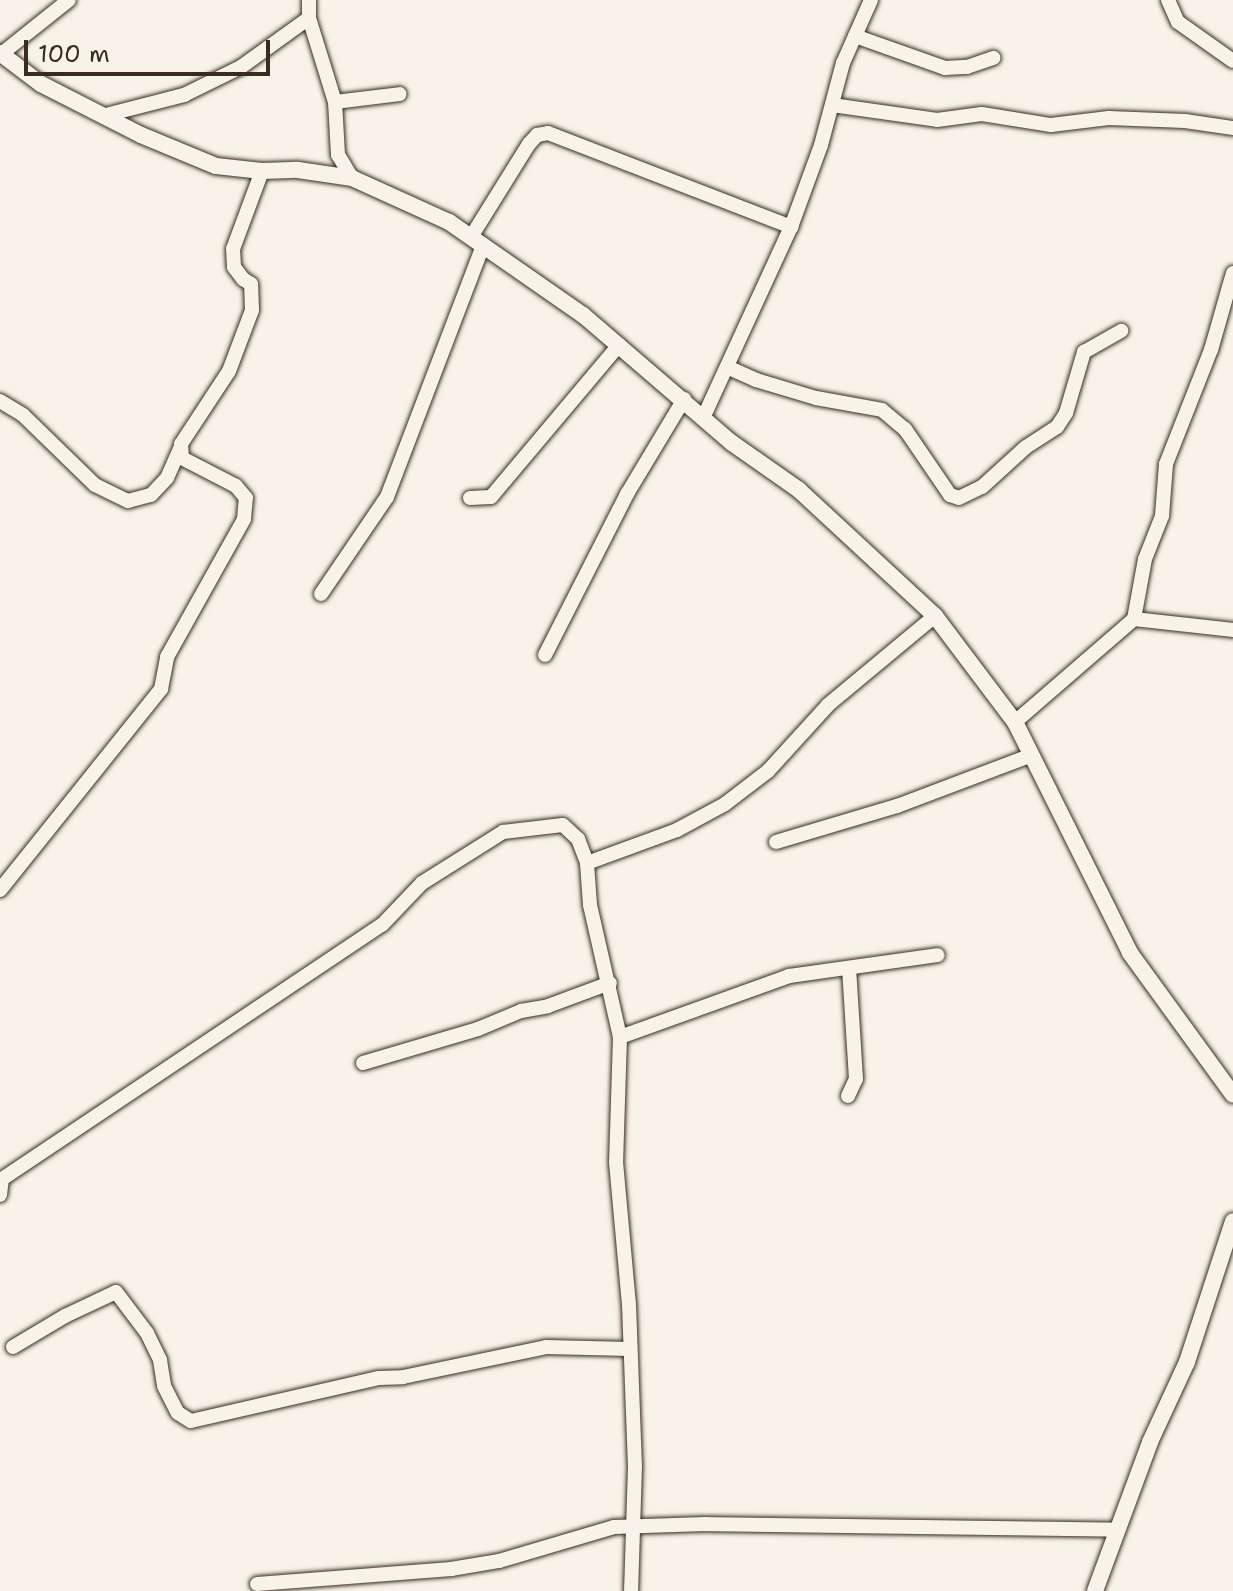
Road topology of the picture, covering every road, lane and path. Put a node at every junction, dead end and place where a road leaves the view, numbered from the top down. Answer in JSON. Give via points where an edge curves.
{"nodes":[{"id":1,"x":69,"y":0,"type":"edge"},
{"id":2,"x":309,"y":0,"type":"edge"},
{"id":3,"x":871,"y":0,"type":"edge"},
{"id":4,"x":1168,"y":0,"type":"edge"},
{"id":5,"x":309,"y":18,"type":"junction"},
{"id":6,"x":855,"y":36,"type":"junction"},
{"id":7,"x":0,"y":54,"type":"edge"},
{"id":8,"x":993,"y":58,"type":"dead end"},
{"id":9,"x":1233,"y":61,"type":"edge"},
{"id":10,"x":400,"y":94,"type":"dead end"},
{"id":11,"x":335,"y":102,"type":"junction"},
{"id":12,"x":832,"y":105,"type":"junction"},
{"id":13,"x":106,"y":115,"type":"junction"},
{"id":14,"x":1233,"y":128,"type":"edge"},
{"id":15,"x":262,"y":171,"type":"junction"},
{"id":16,"x":352,"y":178,"type":"junction"},
{"id":17,"x":791,"y":227,"type":"junction"},
{"id":18,"x":477,"y":241,"type":"junction"},
{"id":19,"x":1233,"y":273,"type":"edge"},
{"id":20,"x":1121,"y":331,"type":"dead end"},
{"id":21,"x":1215,"y":336,"type":"junction"},
{"id":22,"x":1233,"y":338,"type":"edge"},
{"id":23,"x":619,"y":345,"type":"junction"},
{"id":24,"x":727,"y":367,"type":"junction"},
{"id":25,"x":684,"y":399,"type":"junction"},
{"id":26,"x":0,"y":401,"type":"edge"},
{"id":27,"x":704,"y":416,"type":"junction"},
{"id":28,"x":181,"y":447,"type":"junction"},
{"id":29,"x":470,"y":498,"type":"dead end"},
{"id":30,"x":321,"y":594,"type":"dead end"},
{"id":31,"x":935,"y":616,"type":"junction"},
{"id":32,"x":1134,"y":619,"type":"junction"},
{"id":33,"x":1233,"y":630,"type":"edge"},
{"id":34,"x":545,"y":655,"type":"dead end"},
{"id":35,"x":1015,"y":722,"type":"junction"},
{"id":36,"x":1032,"y":755,"type":"junction"},
{"id":37,"x":776,"y":842,"type":"dead end"},
{"id":38,"x":587,"y":863,"type":"junction"},
{"id":39,"x":0,"y":890,"type":"edge"},
{"id":40,"x":938,"y":955,"type":"dead end"},
{"id":41,"x":849,"y":969,"type":"junction"},
{"id":42,"x":610,"y":983,"type":"junction"},
{"id":43,"x":620,"y":1037,"type":"junction"},
{"id":44,"x":363,"y":1063,"type":"dead end"},
{"id":45,"x":1233,"y":1095,"type":"edge"},
{"id":46,"x":848,"y":1096,"type":"dead end"},
{"id":47,"x":0,"y":1195,"type":"edge"},
{"id":48,"x":1233,"y":1221,"type":"edge"},
{"id":49,"x":13,"y":1347,"type":"dead end"},
{"id":50,"x":630,"y":1349,"type":"junction"},
{"id":51,"x":633,"y":1526,"type":"junction"},
{"id":52,"x":1116,"y":1530,"type":"junction"},
{"id":53,"x":257,"y":1584,"type":"dead end"},
{"id":54,"x":631,"y":1591,"type":"edge"},
{"id":55,"x":1095,"y":1591,"type":"edge"}],
"edges":[{"from":1,"to":7,"type":"street"},
{"from":2,"to":5,"type":"street"},
{"from":3,"to":6,"type":"street"},
{"from":4,"to":9,"type":"street","via":[[1178,22]]},
{"from":5,"to":11,"type":"street"},
{"from":5,"to":13,"type":"street","via":[[241,67],[184,95]]},
{"from":6,"to":8,"type":"street","via":[[945,68]]},
{"from":6,"to":12,"type":"street"},
{"from":7,"to":13,"type":"street","via":[[41,84]]},
{"from":10,"to":11,"type":"street"},
{"from":11,"to":16,"type":"street","via":[[338,155]]},
{"from":12,"to":14,"type":"street","via":[[937,120],[982,114],[1051,125],[1109,118]]},
{"from":12,"to":17,"type":"street"},
{"from":13,"to":15,"type":"street","via":[[216,166]]},
{"from":15,"to":16,"type":"street"},
{"from":15,"to":28,"type":"street","via":[[233,249],[234,267],[251,284],[252,310],[229,371]]},
{"from":16,"to":18,"type":"street","via":[[449,222]]},
{"from":17,"to":18,"type":"street","via":[[548,133],[529,144]]},
{"from":17,"to":24,"type":"street"},
{"from":18,"to":23,"type":"street"},
{"from":18,"to":30,"type":"street","via":[[387,497]]},
{"from":19,"to":21,"type":"street"},
{"from":20,"to":24,"type":"street","via":[[1084,352],[1057,427],[982,487],[959,498],[950,495],[905,429],[882,410],[816,398]]},
{"from":21,"to":22,"type":"street"},
{"from":21,"to":32,"type":"street","via":[[1166,464],[1162,516],[1145,559]]},
{"from":23,"to":25,"type":"street"},
{"from":23,"to":29,"type":"street","via":[[491,497]]},
{"from":24,"to":27,"type":"street"},
{"from":25,"to":27,"type":"street"},
{"from":25,"to":34,"type":"street","via":[[627,494]]},
{"from":26,"to":28,"type":"street","via":[[23,415],[95,485],[128,501],[151,495],[167,478]]},
{"from":27,"to":31,"type":"street","via":[[732,443],[799,490]]},
{"from":28,"to":39,"type":"street","via":[[182,458],[236,486],[246,498],[244,519],[167,657],[161,689]]},
{"from":31,"to":35,"type":"street"},
{"from":31,"to":38,"type":"street","via":[[828,705],[768,771],[725,804],[677,830]]},
{"from":32,"to":33,"type":"street"},
{"from":32,"to":35,"type":"street"},
{"from":35,"to":36,"type":"street"},
{"from":36,"to":37,"type":"street","via":[[897,806]]},
{"from":36,"to":45,"type":"street","via":[[1130,953]]},
{"from":38,"to":42,"type":"street","via":[[590,905]]},
{"from":38,"to":47,"type":"street","via":[[578,839],[563,825],[503,832],[422,883],[382,925],[2,1179]]},
{"from":40,"to":41,"type":"street"},
{"from":41,"to":43,"type":"street","via":[[789,976]]},
{"from":41,"to":46,"type":"street","via":[[856,1079]]},
{"from":42,"to":43,"type":"street"},
{"from":42,"to":44,"type":"street"},
{"from":43,"to":50,"type":"street","via":[[616,1162]]},
{"from":48,"to":52,"type":"street","via":[[1187,1362]]},
{"from":49,"to":50,"type":"street","via":[[116,1292],[147,1333],[178,1413],[191,1421],[546,1347]]},
{"from":50,"to":51,"type":"street"},
{"from":51,"to":52,"type":"street"},
{"from":51,"to":53,"type":"street","via":[[451,1569]]},
{"from":51,"to":54,"type":"street"},
{"from":52,"to":55,"type":"street"}]}
